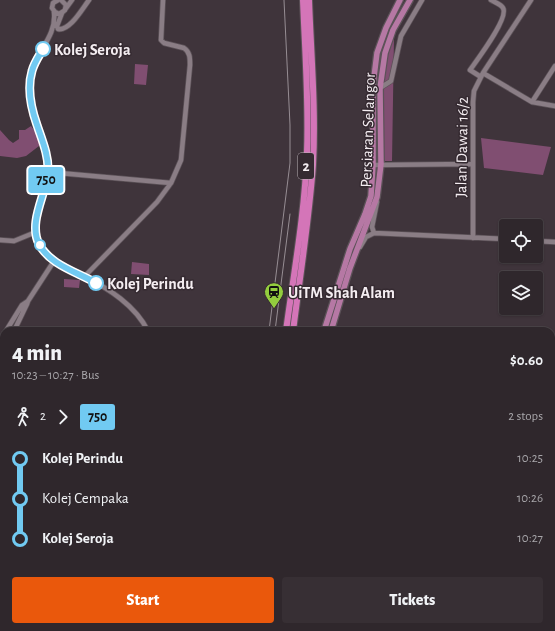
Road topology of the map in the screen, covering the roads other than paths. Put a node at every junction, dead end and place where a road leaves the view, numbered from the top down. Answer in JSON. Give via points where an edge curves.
{"nodes":[{"id":1,"x":60,"y":0,"type":"edge"},
{"id":2,"x":70,"y":0,"type":"edge"},
{"id":3,"x":89,"y":0,"type":"edge"},
{"id":4,"x":163,"y":0,"type":"edge"},
{"id":5,"x":303,"y":0,"type":"edge"},
{"id":6,"x":309,"y":0,"type":"edge"},
{"id":7,"x":400,"y":0,"type":"edge"},
{"id":8,"x":410,"y":0,"type":"edge"},
{"id":9,"x":422,"y":0,"type":"edge"},
{"id":10,"x":490,"y":0,"type":"edge"},
{"id":11,"x":531,"y":0,"type":"edge"},
{"id":12,"x":52,"y":2,"type":"edge"},
{"id":13,"x":64,"y":11,"type":"junction"},
{"id":14,"x":54,"y":12,"type":"junction"},
{"id":15,"x":555,"y":66,"type":"edge"},
{"id":16,"x":482,"y":75,"type":"junction"},
{"id":17,"x":380,"y":88,"type":"junction"},
{"id":18,"x":532,"y":102,"type":"junction"},
{"id":19,"x":555,"y":106,"type":"edge"},
{"id":20,"x":381,"y":164,"type":"junction"},
{"id":21,"x":473,"y":164,"type":"junction"},
{"id":22,"x":373,"y":165,"type":"junction"},
{"id":23,"x":48,"y":172,"type":"junction"},
{"id":24,"x":171,"y":184,"type":"junction"},
{"id":25,"x":377,"y":198,"type":"junction"},
{"id":26,"x":36,"y":232,"type":"junction"},
{"id":27,"x":374,"y":233,"type":"junction"},
{"id":28,"x":473,"y":238,"type":"junction"},
{"id":29,"x":499,"y":239,"type":"edge"},
{"id":30,"x":0,"y":240,"type":"edge"},
{"id":31,"x":543,"y":241,"type":"edge"},
{"id":32,"x":555,"y":242,"type":"edge"},
{"id":33,"x":356,"y":255,"type":"junction"},
{"id":34,"x":54,"y":261,"type":"junction"},
{"id":35,"x":84,"y":276,"type":"junction"},
{"id":36,"x":28,"y":301,"type":"junction"},
{"id":37,"x":8,"y":327,"type":"edge"},
{"id":38,"x":16,"y":327,"type":"edge"},
{"id":39,"x":146,"y":327,"type":"edge"},
{"id":40,"x":287,"y":327,"type":"edge"},
{"id":41,"x":294,"y":327,"type":"edge"},
{"id":42,"x":325,"y":327,"type":"edge"},
{"id":43,"x":332,"y":327,"type":"edge"}],
"edges":[{"from":1,"to":2,"type":"street"},
{"from":1,"to":12,"type":"street"},
{"from":1,"to":13,"type":"street","via":[[66,5]]},
{"from":2,"to":13,"type":"street"},
{"from":3,"to":13,"type":"street","via":[[70,25],[59,30],[57,26]]},
{"from":4,"to":24,"type":"street","via":[[161,40],[184,48],[189,54],[190,65],[181,160]]},
{"from":5,"to":40,"type":"highway","number":"2","via":[[307,152],[302,217]]},
{"from":6,"to":41,"type":"highway","number":"2","via":[[314,111],[313,165]]},
{"from":7,"to":22,"type":"main road","name":"Persiaran Selangor","via":[[377,52],[373,85]]},
{"from":8,"to":17,"type":"main road","name":"Persiaran Selangor","via":[[393,30],[385,53]]},
{"from":9,"to":17,"type":"street","via":[[401,36],[391,81]]},
{"from":10,"to":16,"type":"street","via":[[501,5],[504,12],[498,28],[470,70]]},
{"from":11,"to":16,"type":"street","name":"Jalan Dawai 16/2"},
{"from":12,"to":14,"type":"street"},
{"from":13,"to":14,"type":"street","via":[[58,14]]},
{"from":14,"to":23,"type":"street","via":[[51,33],[33,68],[30,87],[33,111],[43,141]]},
{"from":15,"to":18,"type":"street"},
{"from":16,"to":18,"type":"street"},
{"from":16,"to":21,"type":"street","name":"Jalan Dawai 16/2","via":[[474,95]]},
{"from":17,"to":20,"type":"main road","name":"Persiaran Selangor"},
{"from":18,"to":19,"type":"street"},
{"from":20,"to":21,"type":"street"},
{"from":20,"to":22,"type":"street"},
{"from":20,"to":25,"type":"main road","name":"Persiaran Selangor"},
{"from":21,"to":28,"type":"street","name":"Jalan Dawai 16/2"},
{"from":22,"to":42,"type":"main road","name":"Persiaran Selangor","via":[[369,204],[348,256]]},
{"from":23,"to":24,"type":"street"},
{"from":23,"to":26,"type":"street"},
{"from":24,"to":35,"type":"street","via":[[158,202]]},
{"from":25,"to":27,"type":"street","via":[[372,223]]},
{"from":25,"to":33,"type":"main road","name":"Persiaran Selangor"},
{"from":26,"to":30,"type":"street","via":[[14,241]]},
{"from":26,"to":34,"type":"street","via":[[38,242]]},
{"from":27,"to":28,"type":"street"},
{"from":27,"to":33,"type":"street","via":[[366,237]]},
{"from":28,"to":29,"type":"street"},
{"from":31,"to":32,"type":"street"},
{"from":33,"to":43,"type":"main road","name":"Persiaran Selangor"},
{"from":34,"to":35,"type":"street"},
{"from":34,"to":36,"type":"street"},
{"from":35,"to":39,"type":"street","via":[[108,289],[126,303]]},
{"from":36,"to":37,"type":"street","via":[[22,305]]},
{"from":36,"to":38,"type":"street"}]}
